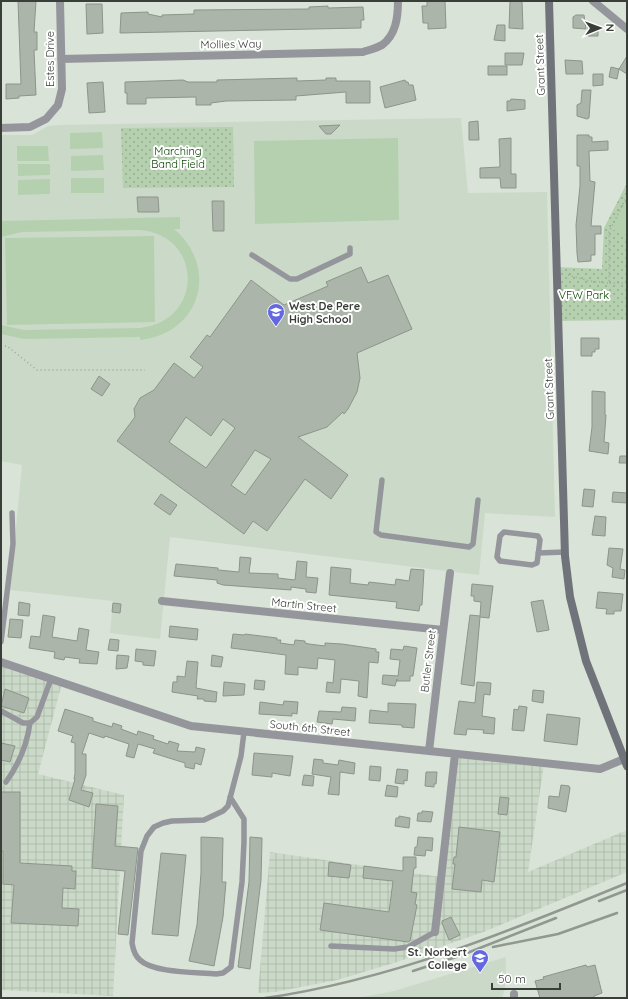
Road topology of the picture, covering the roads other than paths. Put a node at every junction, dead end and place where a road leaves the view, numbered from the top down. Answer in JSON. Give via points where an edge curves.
{"nodes":[{"id":1,"x":60,"y":1,"type":"edge"},
{"id":2,"x":398,"y":1,"type":"edge"},
{"id":3,"x":549,"y":1,"type":"edge"},
{"id":4,"x":593,"y":1,"type":"edge"},
{"id":5,"x":627,"y":29,"type":"edge"},
{"id":6,"x":61,"y":59,"type":"junction"},
{"id":7,"x":1,"y":128,"type":"edge"},
{"id":8,"x":350,"y":248,"type":"dead end"},
{"id":9,"x":252,"y":255,"type":"dead end"},
{"id":10,"x":382,"y":480,"type":"dead end"},
{"id":11,"x":478,"y":500,"type":"dead end"},
{"id":12,"x":12,"y":513,"type":"dead end"},
{"id":13,"x":565,"y":552,"type":"junction"},
{"id":14,"x":538,"y":553,"type":"junction"},
{"id":15,"x":450,"y":574,"type":"dead end"},
{"id":16,"x":162,"y":601,"type":"dead end"},
{"id":17,"x":443,"y":630,"type":"junction"},
{"id":18,"x":1,"y":642,"type":"edge"},
{"id":19,"x":1,"y":662,"type":"edge"},
{"id":20,"x":51,"y":679,"type":"junction"},
{"id":21,"x":1,"y":711,"type":"edge"},
{"id":22,"x":30,"y":723,"type":"junction"},
{"id":23,"x":244,"y":732,"type":"junction"},
{"id":24,"x":429,"y":751,"type":"junction"},
{"id":25,"x":455,"y":754,"type":"junction"},
{"id":26,"x":626,"y":763,"type":"edge"},
{"id":27,"x":6,"y":782,"type":"dead end"},
{"id":28,"x":230,"y":797,"type":"junction"},
{"id":29,"x":435,"y":932,"type":"joint"},
{"id":30,"x":331,"y":946,"type":"dead end"}],
"edges":[{"from":1,"to":6,"type":"street","name":"Estes Drive"},
{"from":2,"to":6,"type":"street","name":"Mollies Way","via":[[398,16],[393,32],[382,45],[363,52]]},
{"from":3,"to":13,"type":"street","name":"Grant Street"},
{"from":4,"to":5,"type":"street"},
{"from":6,"to":7,"type":"street","name":"Estes Drive","via":[[62,89],[58,105],[46,119],[30,127]]},
{"from":8,"to":9,"type":"lane","via":[[350,254],[297,279],[290,279]]},
{"from":10,"to":11,"type":"lane","via":[[376,532],[381,534],[469,547],[473,544]]},
{"from":12,"to":18,"type":"lane","via":[[12,544]]},
{"from":13,"to":14,"type":"lane"},
{"from":13,"to":26,"type":"street","name":"Grant Street","via":[[570,597],[586,661]]},
{"from":14,"to":14,"type":"lane","via":[[538,536],[504,532],[500,536],[497,557],[500,561],[532,565],[537,563]]},
{"from":15,"to":17,"type":"street","name":"Butler Street"},
{"from":16,"to":17,"type":"street","name":"Martin Street"},
{"from":17,"to":24,"type":"street","name":"Butler Street"},
{"from":19,"to":20,"type":"street","name":"South 6th Street"},
{"from":20,"to":22,"type":"lane","via":[[37,717]]},
{"from":20,"to":23,"type":"street","name":"South 6th Street","via":[[191,726]]},
{"from":21,"to":22,"type":"lane","via":[[23,723]]},
{"from":22,"to":27,"type":"lane","via":[[18,763]]},
{"from":23,"to":24,"type":"street","name":"South 6th Street"},
{"from":23,"to":28,"type":"lane","via":[[241,756]]},
{"from":24,"to":25,"type":"street","name":"South 6th Street"},
{"from":25,"to":26,"type":"street","name":"South 6th Street","via":[[600,769]]},
{"from":25,"to":29,"type":"street"},
{"from":28,"to":28,"type":"lane","via":[[228,806],[212,818],[163,823],[154,827],[143,843],[132,943],[139,960],[147,965],[216,974],[223,974],[231,967],[242,882],[244,820]]},
{"from":29,"to":30,"type":"lane","via":[[408,947],[394,949]]}]}
